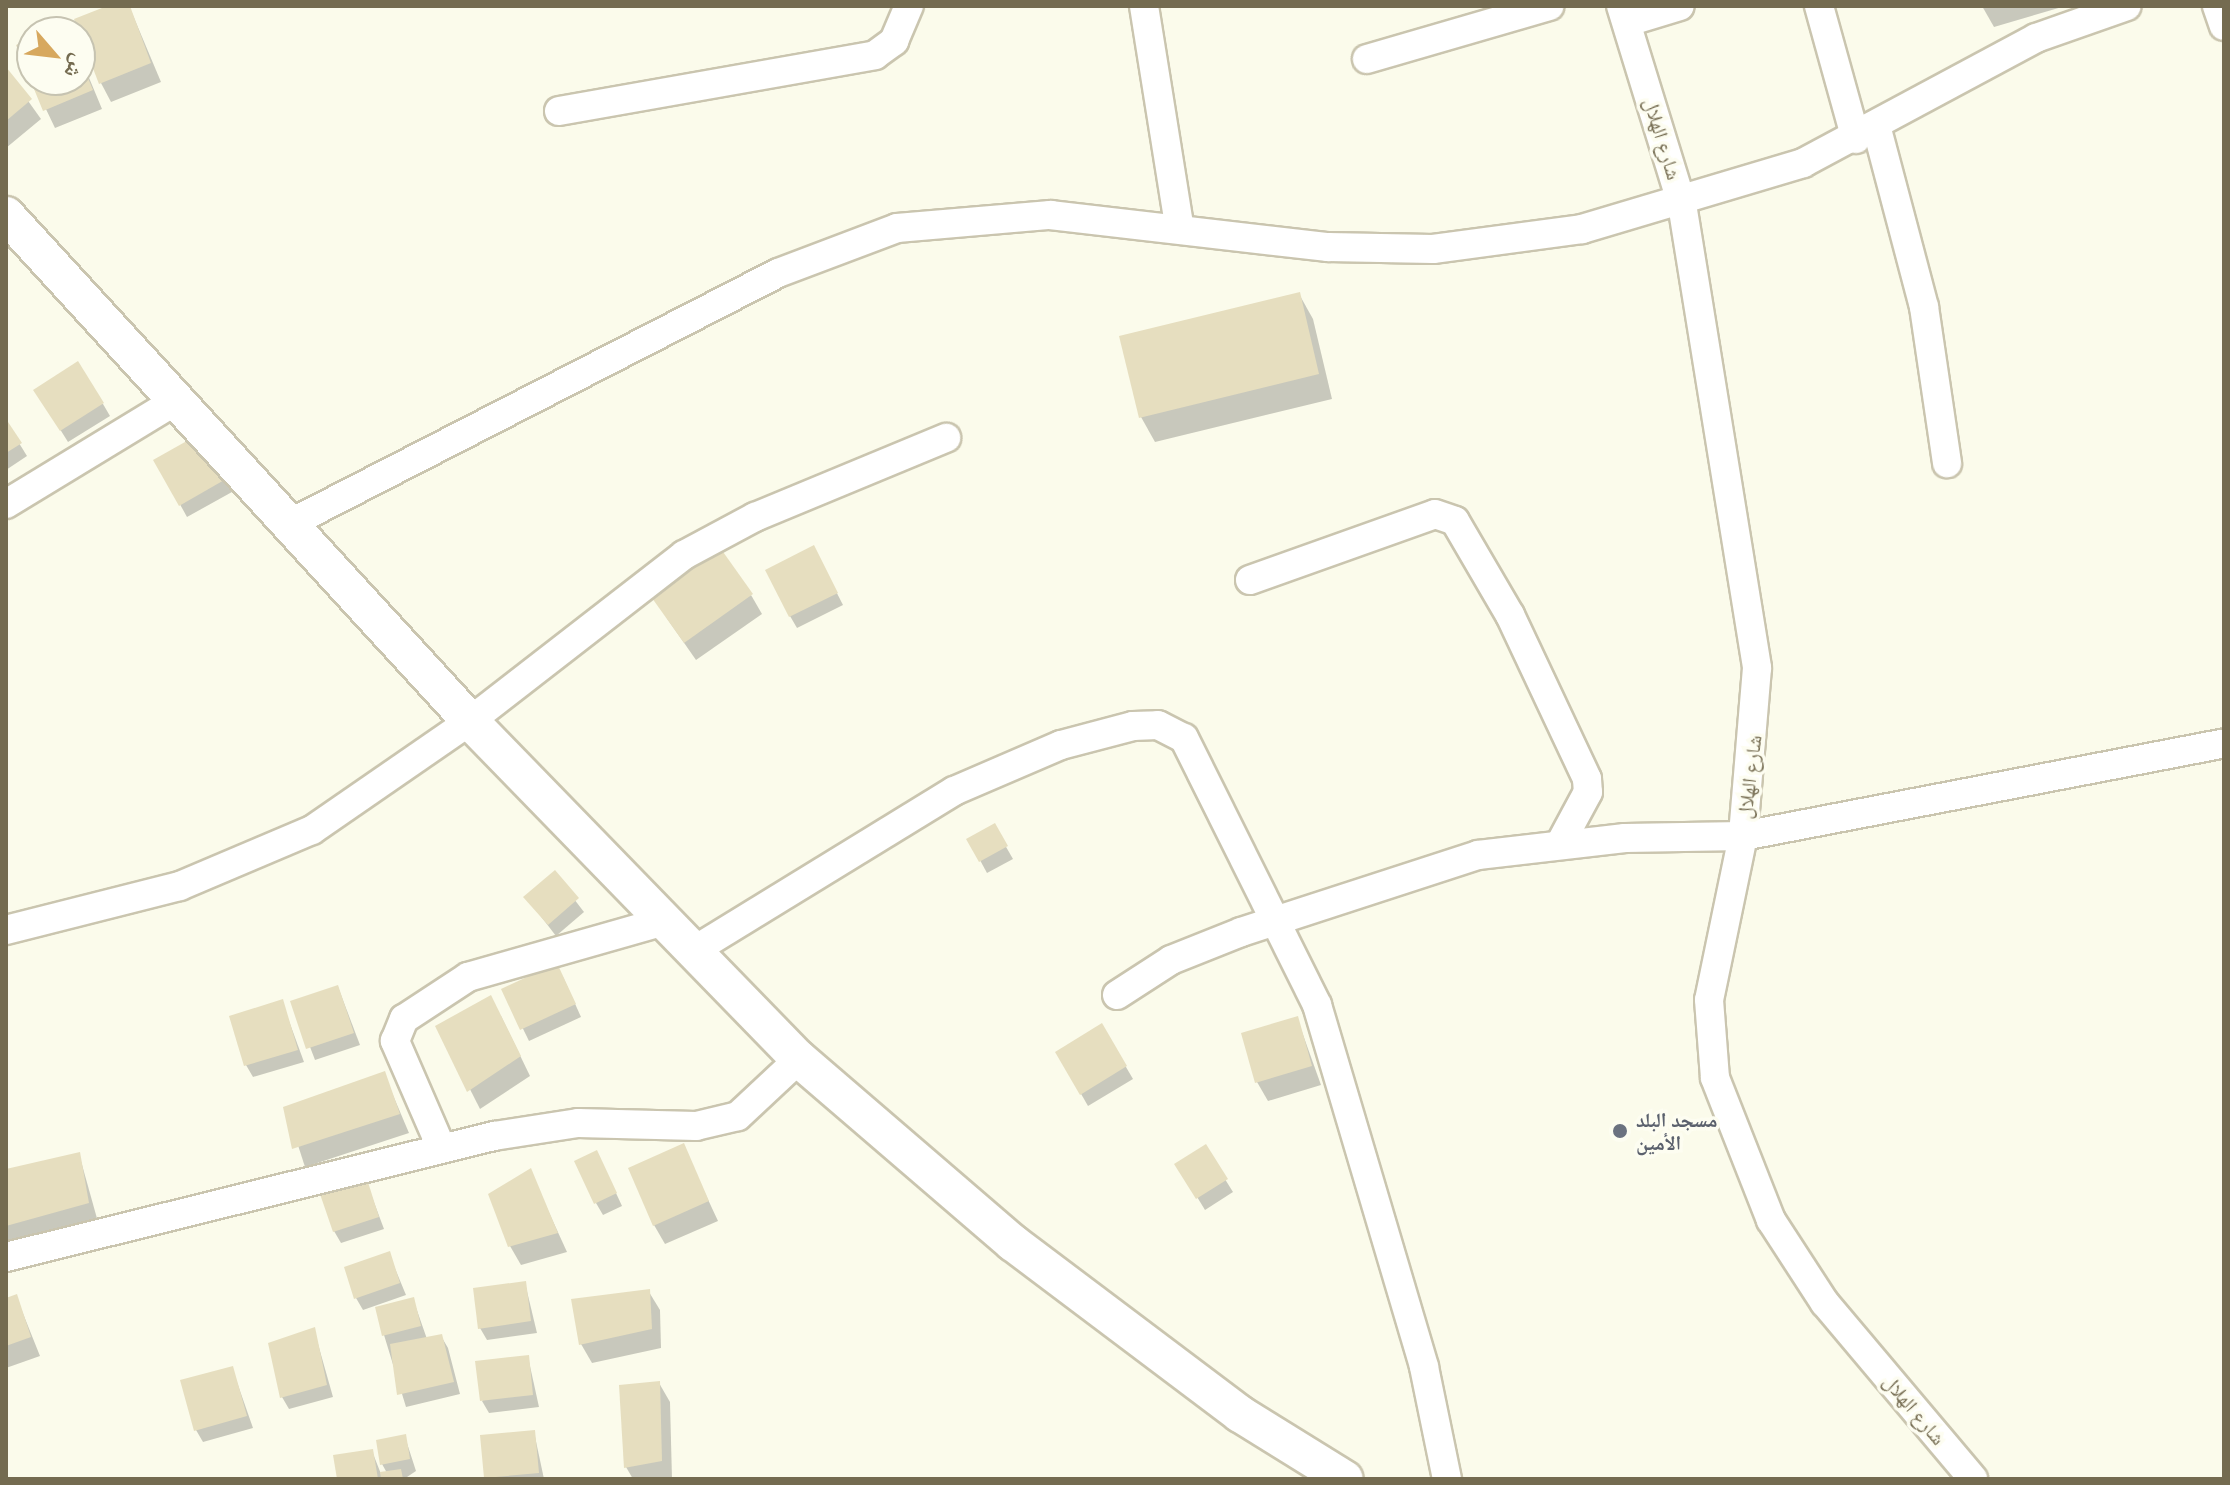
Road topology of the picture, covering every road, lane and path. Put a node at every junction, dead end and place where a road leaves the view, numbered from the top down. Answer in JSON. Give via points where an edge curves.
{"nodes":[{"id":1,"x":909,"y":6,"type":"edge"},
{"id":2,"x":1144,"y":6,"type":"edge"},
{"id":3,"x":1549,"y":6,"type":"edge"},
{"id":4,"x":1680,"y":6,"type":"edge"},
{"id":5,"x":1819,"y":6,"type":"edge"},
{"id":6,"x":2127,"y":6,"type":"edge"},
{"id":7,"x":2217,"y":6,"type":"edge"},
{"id":8,"x":1624,"y":14,"type":"edge"},
{"id":9,"x":2224,"y":26,"type":"edge"},
{"id":10,"x":1367,"y":59,"type":"dead end"},
{"id":11,"x":559,"y":111,"type":"dead end"},
{"id":12,"x":1866,"y":134,"type":"junction"},
{"id":13,"x":1682,"y":204,"type":"junction"},
{"id":14,"x":6,"y":215,"type":"edge"},
{"id":15,"x":1179,"y":225,"type":"junction"},
{"id":16,"x":179,"y":399,"type":"junction"},
{"id":17,"x":946,"y":438,"type":"dead end"},
{"id":18,"x":1947,"y":463,"type":"dead end"},
{"id":19,"x":6,"y":504,"type":"edge"},
{"id":20,"x":291,"y":523,"type":"junction"},
{"id":21,"x":1250,"y":580,"type":"dead end"},
{"id":22,"x":470,"y":721,"type":"junction"},
{"id":23,"x":2224,"y":743,"type":"edge"},
{"id":24,"x":1743,"y":836,"type":"junction"},
{"id":25,"x":1560,"y":844,"type":"junction"},
{"id":26,"x":664,"y":921,"type":"junction"},
{"id":27,"x":1272,"y":926,"type":"junction"},
{"id":28,"x":6,"y":930,"type":"edge"},
{"id":29,"x":693,"y":951,"type":"junction"},
{"id":30,"x":1117,"y":995,"type":"dead end"},
{"id":31,"x":799,"y":1059,"type":"junction"},
{"id":32,"x":441,"y":1147,"type":"junction"},
{"id":33,"x":6,"y":1257,"type":"edge"},
{"id":34,"x":1345,"y":1479,"type":"edge"},
{"id":35,"x":1447,"y":1479,"type":"edge"},
{"id":36,"x":1973,"y":1479,"type":"edge"}],
"edges":[{"from":1,"to":11,"type":"street","via":[[894,41],[875,55]]},
{"from":2,"to":15,"type":"street"},
{"from":3,"to":10,"type":"street"},
{"from":4,"to":8,"type":"street"},
{"from":5,"to":12,"type":"street"},
{"from":6,"to":12,"type":"street","via":[[2036,38]]},
{"from":7,"to":9,"type":"street"},
{"from":8,"to":13,"type":"street","name":"شارع الهلال"},
{"from":12,"to":13,"type":"street"},
{"from":12,"to":18,"type":"street","via":[[1924,307]]},
{"from":13,"to":15,"type":"street","via":[[1582,229],[1433,249],[1328,247]]},
{"from":13,"to":24,"type":"street","name":"شارع الهلال","via":[[1757,668]]},
{"from":14,"to":16,"type":"street"},
{"from":15,"to":20,"type":"street","via":[[1050,215],[897,228],[778,273]]},
{"from":16,"to":19,"type":"street"},
{"from":16,"to":20,"type":"street"},
{"from":17,"to":22,"type":"street","via":[[755,517],[684,555]]},
{"from":20,"to":22,"type":"street"},
{"from":21,"to":25,"type":"street","via":[[1435,514],[1455,521],[1510,615],[1587,779],[1588,792]]},
{"from":22,"to":26,"type":"street"},
{"from":22,"to":28,"type":"street","via":[[372,791],[256,858],[180,886]]},
{"from":23,"to":24,"type":"street"},
{"from":24,"to":25,"type":"street"},
{"from":24,"to":36,"type":"street","name":"شارع الهلال","via":[[1709,1000],[1715,1078],[1739,1148],[1771,1220],[1825,1303]]},
{"from":25,"to":27,"type":"street","via":[[1478,855]]},
{"from":26,"to":29,"type":"street"},
{"from":26,"to":32,"type":"street","via":[[468,977],[404,1019],[395,1041]]},
{"from":27,"to":29,"type":"street","via":[[1184,738],[1146,725],[1061,745],[954,791]]},
{"from":27,"to":30,"type":"street","via":[[1171,960]]},
{"from":27,"to":35,"type":"street","via":[[1317,1005],[1424,1367]]},
{"from":29,"to":31,"type":"street"},
{"from":31,"to":32,"type":"street","via":[[738,1116],[696,1126],[578,1123]]},
{"from":31,"to":34,"type":"street","via":[[1013,1243],[1240,1414]]},
{"from":32,"to":33,"type":"street"}]}
